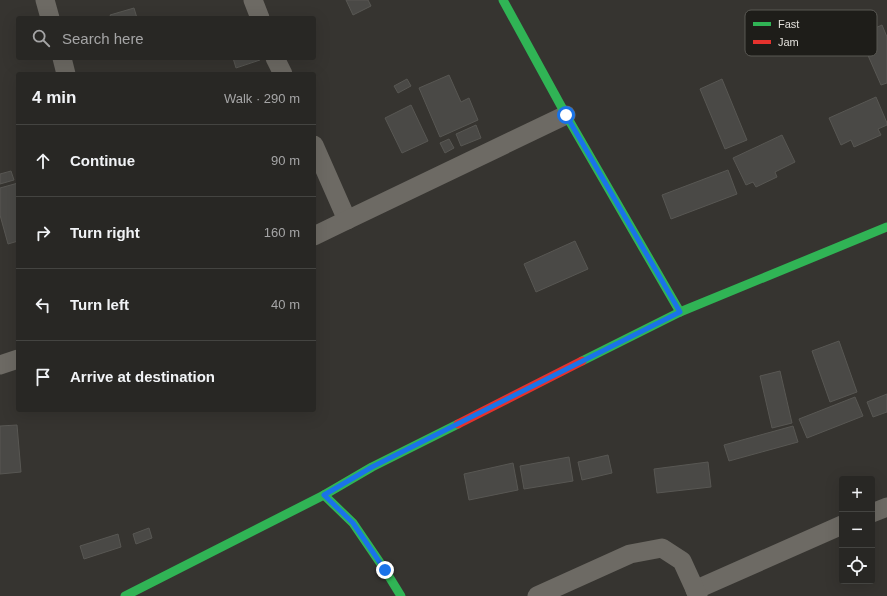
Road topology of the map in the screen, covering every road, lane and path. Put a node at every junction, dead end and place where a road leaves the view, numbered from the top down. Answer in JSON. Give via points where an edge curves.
{"nodes":[{"id":1,"x":45,"y":0,"type":"edge"},
{"id":2,"x":253,"y":0,"type":"edge"},
{"id":3,"x":503,"y":0,"type":"edge"},
{"id":4,"x":49,"y":16,"type":"edge"},
{"id":5,"x":259,"y":16,"type":"edge"},
{"id":6,"x":62,"y":60,"type":"edge"},
{"id":7,"x":277,"y":60,"type":"edge"},
{"id":8,"x":66,"y":72,"type":"edge"},
{"id":9,"x":282,"y":72,"type":"edge"},
{"id":10,"x":566,"y":115,"type":"junction"},
{"id":11,"x":316,"y":150,"type":"edge"},
{"id":12,"x":347,"y":220,"type":"junction"},
{"id":13,"x":887,"y":227,"type":"edge"},
{"id":14,"x":316,"y":235,"type":"edge"},
{"id":15,"x":680,"y":312,"type":"junction"},
{"id":16,"x":16,"y":361,"type":"edge"},
{"id":17,"x":0,"y":365,"type":"edge"},
{"id":18,"x":324,"y":495,"type":"junction"},
{"id":19,"x":887,"y":507,"type":"edge"},
{"id":20,"x":874,"y":512,"type":"edge"},
{"id":21,"x":839,"y":526,"type":"edge"},
{"id":22,"x":696,"y":593,"type":"edge"},
{"id":23,"x":125,"y":596,"type":"edge"},
{"id":24,"x":401,"y":596,"type":"edge"},
{"id":25,"x":538,"y":596,"type":"edge"}],
"edges":[{"from":1,"to":4,"type":"street"},
{"from":2,"to":5,"type":"street"},
{"from":3,"to":10,"type":"street"},
{"from":6,"to":8,"type":"street"},
{"from":7,"to":9,"type":"street"},
{"from":10,"to":12,"type":"street"},
{"from":10,"to":15,"type":"street"},
{"from":11,"to":12,"type":"street"},
{"from":12,"to":14,"type":"street"},
{"from":13,"to":15,"type":"street"},
{"from":15,"to":18,"type":"street","via":[[372,467]]},
{"from":16,"to":17,"type":"street"},
{"from":18,"to":23,"type":"street"},
{"from":18,"to":24,"type":"street","via":[[353,523]]},
{"from":19,"to":20,"type":"street"},
{"from":21,"to":22,"type":"street"},
{"from":22,"to":25,"type":"street","via":[[682,561],[662,548],[630,554]]}]}
